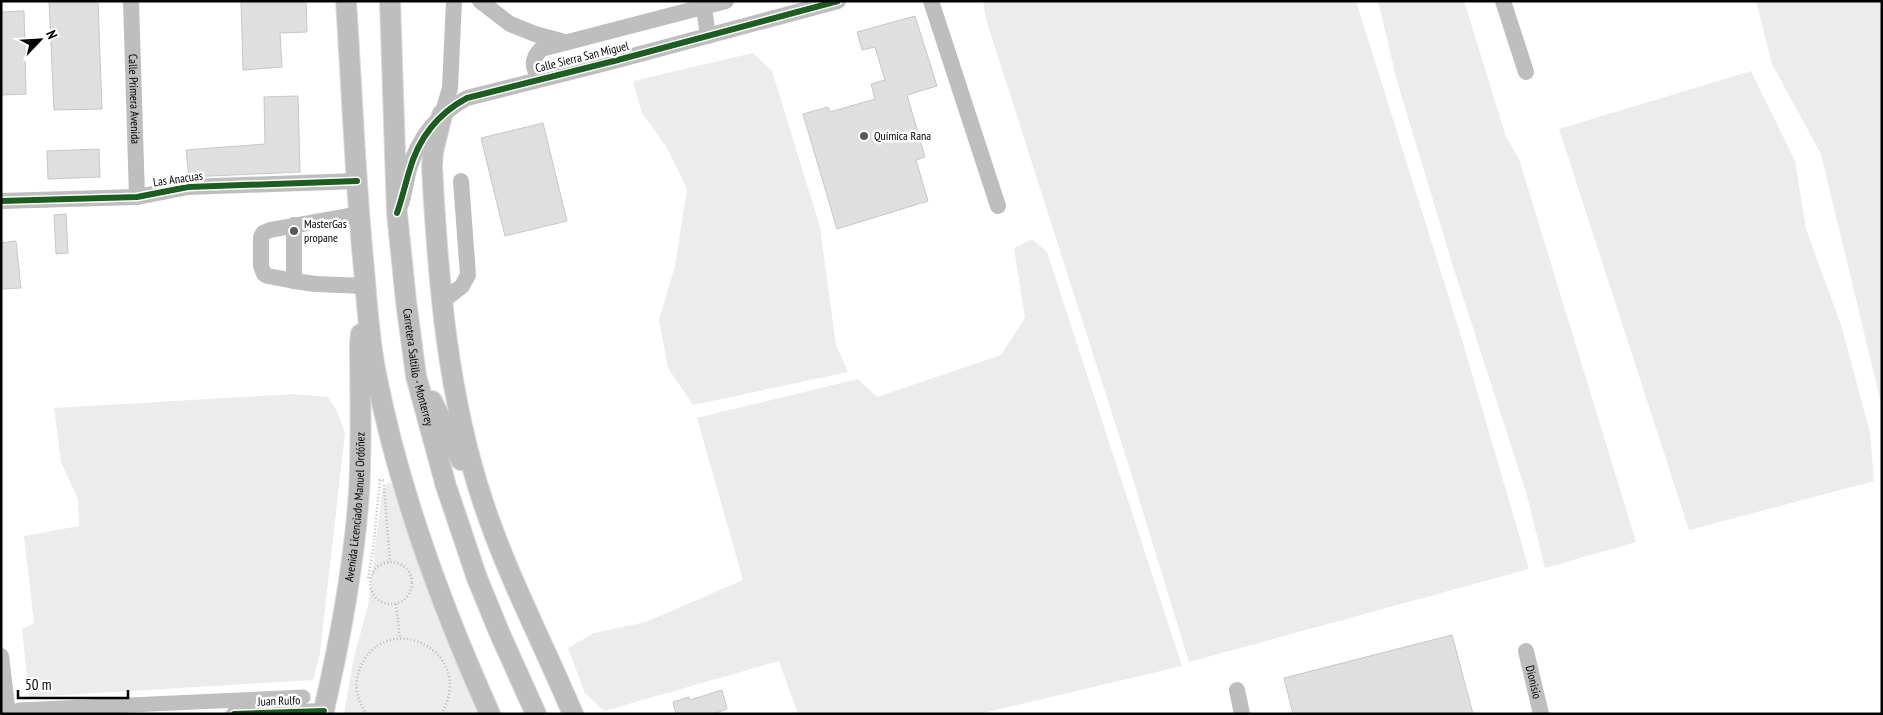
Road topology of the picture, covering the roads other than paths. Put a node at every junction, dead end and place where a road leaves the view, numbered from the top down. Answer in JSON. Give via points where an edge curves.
{"nodes":[{"id":1,"x":131,"y":1,"type":"edge"},
{"id":2,"x":346,"y":1,"type":"edge"},
{"id":3,"x":390,"y":1,"type":"edge"},
{"id":4,"x":454,"y":1,"type":"edge"},
{"id":5,"x":480,"y":1,"type":"edge"},
{"id":6,"x":726,"y":1,"type":"edge"},
{"id":7,"x":838,"y":1,"type":"edge"},
{"id":8,"x":931,"y":1,"type":"edge"},
{"id":9,"x":1503,"y":1,"type":"edge"},
{"id":10,"x":697,"y":5,"type":"edge"},
{"id":11,"x":702,"y":37,"type":"junction"},
{"id":12,"x":568,"y":42,"type":"junction"},
{"id":13,"x":1526,"y":72,"type":"dead end"},
{"id":14,"x":540,"y":79,"type":"junction"},
{"id":15,"x":442,"y":115,"type":"junction"},
{"id":16,"x":357,"y":181,"type":"junction"},
{"id":17,"x":461,"y":181,"type":"dead end"},
{"id":18,"x":137,"y":197,"type":"junction"},
{"id":19,"x":1,"y":201,"type":"edge"},
{"id":20,"x":998,"y":206,"type":"dead end"},
{"id":21,"x":397,"y":213,"type":"junction"},
{"id":22,"x":359,"y":214,"type":"junction"},
{"id":23,"x":294,"y":225,"type":"junction"},
{"id":24,"x":294,"y":281,"type":"junction"},
{"id":25,"x":366,"y":292,"type":"junction"},
{"id":26,"x":443,"y":302,"type":"junction"},
{"id":27,"x":416,"y":376,"type":"junction"},
{"id":28,"x":501,"y":552,"type":"junction"},
{"id":29,"x":1526,"y":650,"type":"dead end"},
{"id":30,"x":1,"y":656,"type":"edge"},
{"id":31,"x":1236,"y":690,"type":"dead end"},
{"id":32,"x":4,"y":696,"type":"edge"},
{"id":33,"x":324,"y":712,"type":"edge"},
{"id":34,"x":276,"y":713,"type":"edge"},
{"id":35,"x":8,"y":714,"type":"edge"},
{"id":36,"x":234,"y":714,"type":"edge"},
{"id":37,"x":490,"y":714,"type":"edge"},
{"id":38,"x":536,"y":714,"type":"edge"},
{"id":39,"x":573,"y":714,"type":"edge"},
{"id":40,"x":1242,"y":714,"type":"edge"},
{"id":41,"x":1541,"y":714,"type":"edge"}],
"edges":[{"from":1,"to":18,"type":"street","name":"Calle Primera Avenida"},
{"from":2,"to":16,"type":"main road"},
{"from":3,"to":21,"type":"main road","name":"Carretera Saltillo - Monterrey"},
{"from":4,"to":15,"type":"street","via":[[450,88]]},
{"from":5,"to":12,"type":"street","via":[[510,24]]},
{"from":6,"to":10,"type":"street","name":"Calle Sierra San Miguel"},
{"from":7,"to":11,"type":"street","name":"Calle Sierra San Miguel"},
{"from":8,"to":20,"type":"street"},
{"from":9,"to":13,"type":"street"},
{"from":10,"to":11,"type":"street"},
{"from":10,"to":12,"type":"street","name":"Calle Sierra San Miguel"},
{"from":11,"to":14,"type":"street","name":"Calle Sierra San Miguel"},
{"from":12,"to":14,"type":"street","name":"Calle Sierra San Miguel","via":[[541,49],[535,55],[534,69]]},
{"from":14,"to":15,"type":"street","name":"Calle Sierra San Miguel","via":[[476,94],[456,103]]},
{"from":15,"to":21,"type":"street","name":"Calle Sierra San Miguel","via":[[415,153]]},
{"from":15,"to":26,"type":"main road","via":[[432,167]]},
{"from":16,"to":18,"type":"street","name":"Las Anacuas","via":[[188,187]]},
{"from":16,"to":22,"type":"main road"},
{"from":17,"to":26,"type":"street","via":[[468,275],[462,286]]},
{"from":18,"to":19,"type":"street","name":"Las Anacuas"},
{"from":21,"to":27,"type":"main road","name":"Carretera Saltillo - Monterrey"},
{"from":22,"to":23,"type":"street"},
{"from":22,"to":25,"type":"main road"},
{"from":23,"to":24,"type":"street"},
{"from":23,"to":24,"type":"street","via":[[270,230],[261,237],[264,274]]},
{"from":24,"to":25,"type":"street"},
{"from":25,"to":33,"type":"main road","name":"Avenida Licenciado Manuel Ordóñez","via":[[360,344],[359,493],[349,580]]},
{"from":25,"to":37,"type":"main road","via":[[376,374],[411,510],[460,646]]},
{"from":26,"to":28,"type":"main road","via":[[460,420]]},
{"from":27,"to":28,"type":"main road","via":[[452,440]]},
{"from":27,"to":38,"type":"main road","name":"Carretera Saltillo - Monterrey","via":[[444,478],[477,578]]},
{"from":28,"to":39,"type":"main road"},
{"from":29,"to":41,"type":"street","name":"Dionisio"},
{"from":30,"to":32,"type":"street"},
{"from":31,"to":40,"type":"street"},
{"from":32,"to":35,"type":"street"},
{"from":33,"to":34,"type":"street","name":"Juan Rulfo"},
{"from":34,"to":36,"type":"street","name":"Juan Rulfo"}]}
